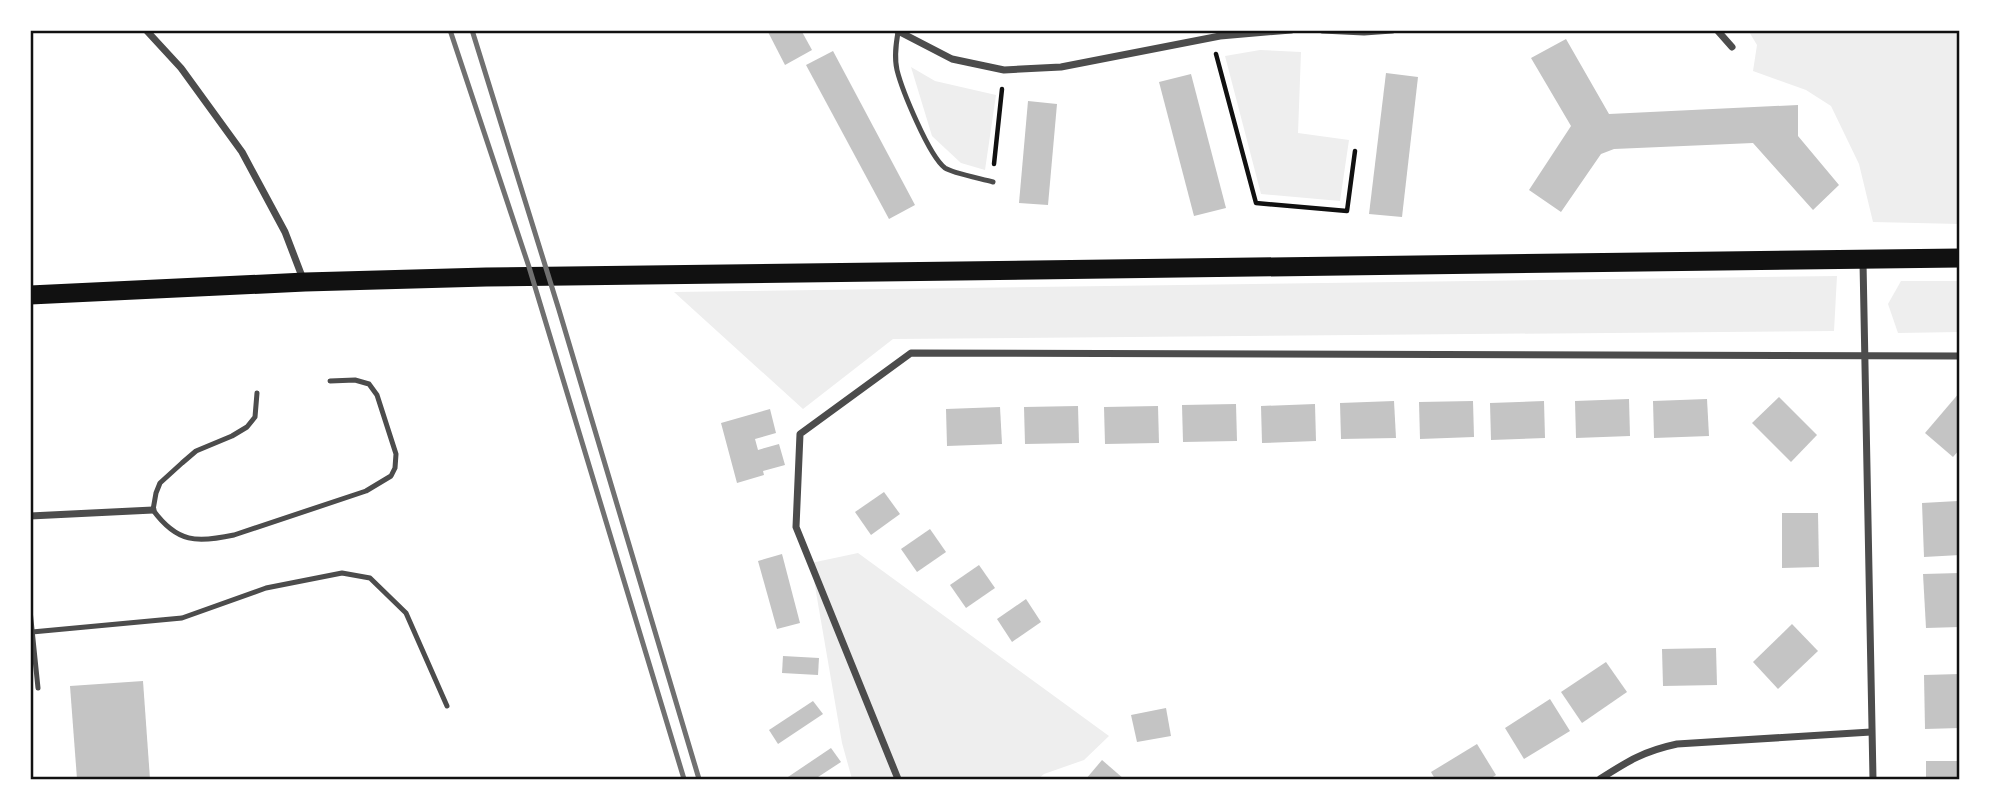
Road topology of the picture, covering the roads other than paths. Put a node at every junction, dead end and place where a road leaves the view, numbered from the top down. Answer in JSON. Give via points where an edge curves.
{"nodes":[{"id":1,"x":146,"y":30,"type":"edge"},
{"id":2,"x":1291,"y":30,"type":"edge"},
{"id":3,"x":1322,"y":30,"type":"edge"},
{"id":4,"x":1392,"y":30,"type":"edge"},
{"id":5,"x":1717,"y":30,"type":"edge"},
{"id":6,"x":897,"y":31,"type":"edge"},
{"id":7,"x":1218,"y":33,"type":"edge"},
{"id":8,"x":1732,"y":47,"type":"dead end"},
{"id":9,"x":993,"y":182,"type":"road end"},
{"id":10,"x":1960,"y":258,"type":"edge"},
{"id":11,"x":1863,"y":259,"type":"junction"},
{"id":12,"x":305,"y":282,"type":"junction"},
{"id":13,"x":30,"y":295,"type":"edge"},
{"id":14,"x":1864,"y":354,"type":"junction"},
{"id":15,"x":1960,"y":356,"type":"edge"},
{"id":16,"x":330,"y":381,"type":"dead end"},
{"id":17,"x":257,"y":393,"type":"dead end"},
{"id":18,"x":153,"y":510,"type":"junction"},
{"id":19,"x":30,"y":516,"type":"edge"},
{"id":20,"x":30,"y":610,"type":"edge"},
{"id":21,"x":32,"y":632,"type":"junction"},
{"id":22,"x":38,"y":688,"type":"dead end"},
{"id":23,"x":447,"y":706,"type":"dead end"},
{"id":24,"x":1871,"y":733,"type":"junction"},
{"id":25,"x":898,"y":779,"type":"edge"},
{"id":26,"x":1600,"y":779,"type":"edge"},
{"id":27,"x":1873,"y":779,"type":"edge"}],
"edges":[{"from":1,"to":12,"type":"street","via":[[181,68],[242,152],[285,232]]},
{"from":2,"to":7,"type":"street"},
{"from":3,"to":4,"type":"street"},
{"from":5,"to":8,"type":"street"},
{"from":6,"to":7,"type":"street","via":[[952,59],[1004,70],[1061,67]]},
{"from":6,"to":9,"type":"lane","via":[[897,68],[930,147],[946,169]]},
{"from":10,"to":11,"type":"highway"},
{"from":11,"to":12,"type":"highway"},
{"from":11,"to":14,"type":"street"},
{"from":12,"to":13,"type":"highway"},
{"from":14,"to":15,"type":"street"},
{"from":14,"to":24,"type":"street"},
{"from":14,"to":25,"type":"street","via":[[911,353],[800,434],[796,527]]},
{"from":16,"to":18,"type":"lane","via":[[369,384],[377,396],[396,454],[391,476],[366,491],[234,535],[201,541],[164,525]]},
{"from":17,"to":18,"type":"lane","via":[[255,417],[247,427],[196,451],[176,468],[160,483]]},
{"from":18,"to":19,"type":"street"},
{"from":20,"to":21,"type":"lane"},
{"from":21,"to":22,"type":"lane"},
{"from":21,"to":23,"type":"lane","via":[[182,618],[266,588],[342,573],[370,578],[406,613]]},
{"from":24,"to":26,"type":"street","via":[[1677,744],[1651,750]]},
{"from":24,"to":27,"type":"street"}]}
